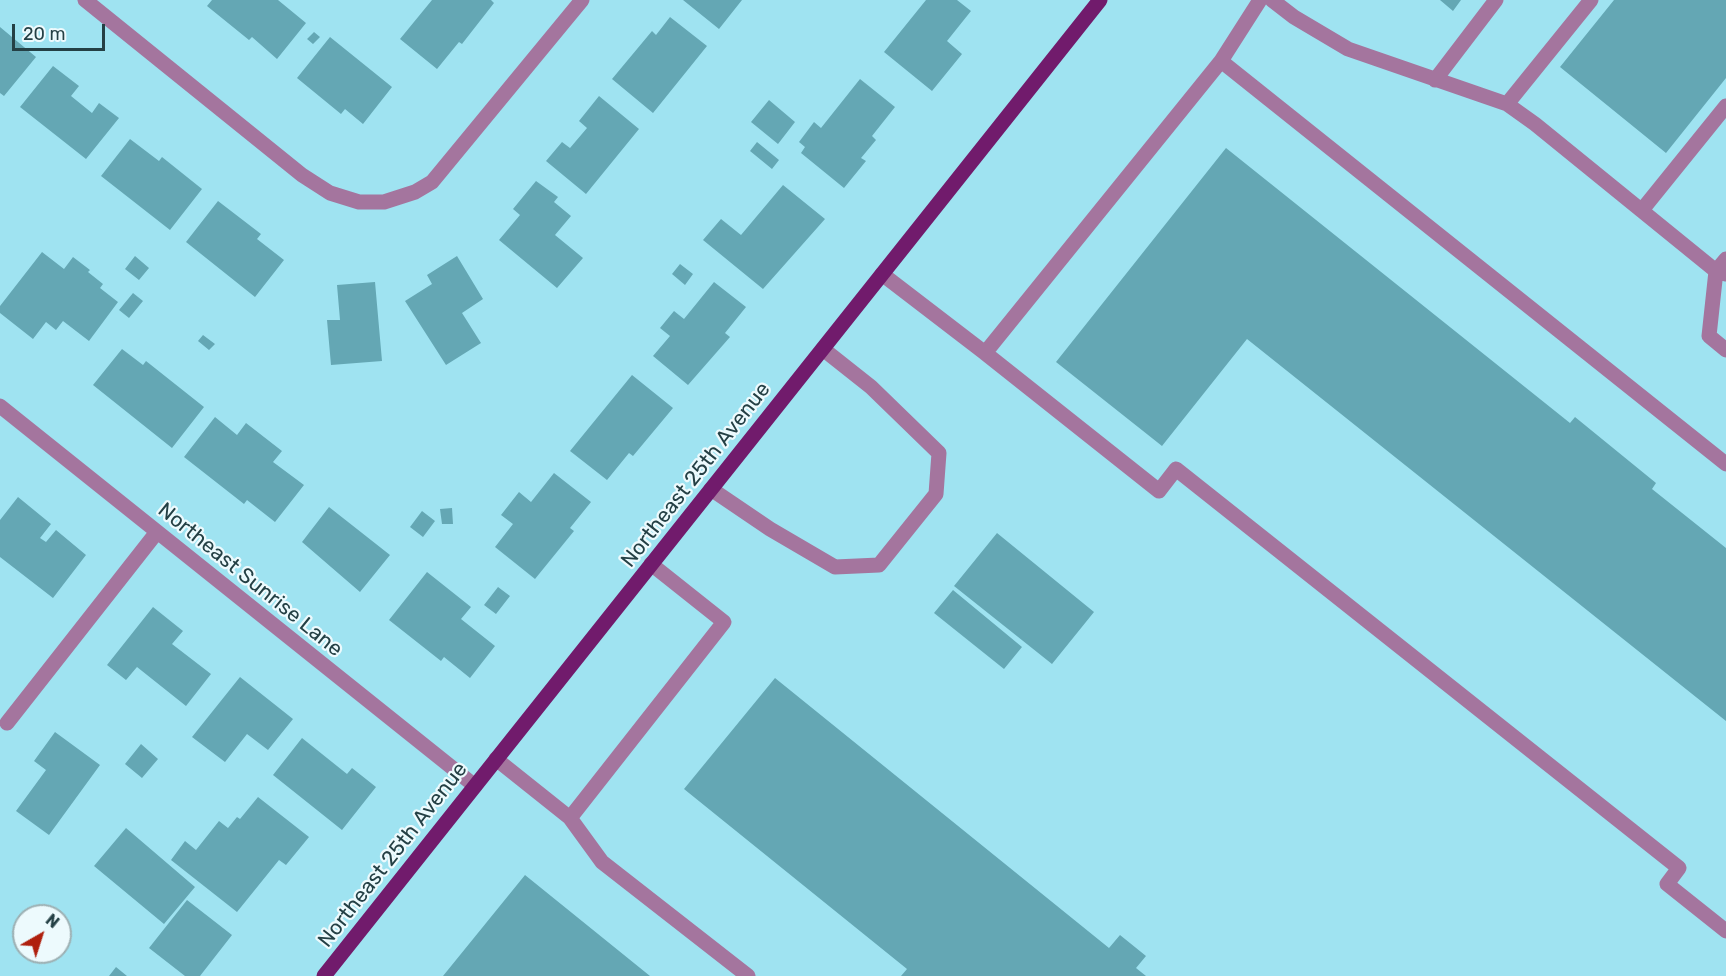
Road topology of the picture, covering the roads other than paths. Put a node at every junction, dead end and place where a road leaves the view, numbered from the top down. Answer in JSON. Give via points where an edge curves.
{"nodes":[{"id":1,"x":85,"y":0,"type":"edge"},
{"id":2,"x":582,"y":0,"type":"edge"},
{"id":3,"x":1100,"y":0,"type":"edge"},
{"id":4,"x":1260,"y":0,"type":"edge"},
{"id":5,"x":1272,"y":0,"type":"edge"},
{"id":6,"x":1496,"y":0,"type":"edge"},
{"id":7,"x":1591,"y":0,"type":"edge"},
{"id":8,"x":1221,"y":61,"type":"junction"},
{"id":9,"x":1435,"y":80,"type":"junction"},
{"id":10,"x":1507,"y":104,"type":"junction"},
{"id":11,"x":1726,"y":106,"type":"edge"},
{"id":12,"x":1642,"y":210,"type":"junction"},
{"id":13,"x":1726,"y":259,"type":"edge"},
{"id":14,"x":1721,"y":272,"type":"edge"},
{"id":15,"x":882,"y":274,"type":"junction"},
{"id":16,"x":823,"y":349,"type":"junction"},
{"id":17,"x":1726,"y":350,"type":"edge"},
{"id":18,"x":985,"y":353,"type":"junction"},
{"id":19,"x":0,"y":406,"type":"edge"},
{"id":20,"x":1726,"y":464,"type":"edge"},
{"id":21,"x":711,"y":489,"type":"junction"},
{"id":22,"x":157,"y":532,"type":"junction"},
{"id":23,"x":651,"y":564,"type":"junction"},
{"id":24,"x":7,"y":723,"type":"dead end"},
{"id":25,"x":496,"y":759,"type":"junction"},
{"id":26,"x":475,"y":786,"type":"junction"},
{"id":27,"x":570,"y":818,"type":"junction"},
{"id":28,"x":1726,"y":932,"type":"edge"},
{"id":29,"x":324,"y":976,"type":"edge"},
{"id":30,"x":748,"y":976,"type":"edge"}],
"edges":[{"from":1,"to":2,"type":"street","via":[[302,175],[330,193],[359,202],[384,202],[432,182]]},
{"from":3,"to":15,"type":"main road","name":"Northeast 25th Avenue"},
{"from":4,"to":8,"type":"street"},
{"from":5,"to":9,"type":"street","via":[[1348,49]]},
{"from":6,"to":9,"type":"street"},
{"from":7,"to":10,"type":"street"},
{"from":8,"to":18,"type":"street"},
{"from":8,"to":20,"type":"street"},
{"from":9,"to":10,"type":"street"},
{"from":10,"to":12,"type":"street"},
{"from":11,"to":12,"type":"street"},
{"from":12,"to":14,"type":"street"},
{"from":13,"to":14,"type":"street"},
{"from":14,"to":17,"type":"street","via":[[1708,336]]},
{"from":15,"to":16,"type":"main road","name":"Northeast 25th Avenue"},
{"from":15,"to":18,"type":"street"},
{"from":16,"to":21,"type":"main road","name":"Northeast 25th Avenue"},
{"from":16,"to":21,"type":"street","via":[[871,387],[939,453],[936,494],[879,565],[835,567]]},
{"from":18,"to":28,"type":"street","via":[[1159,491],[1176,470],[1679,868],[1667,884]]},
{"from":19,"to":22,"type":"street","name":"Northeast Sunrise Lane"},
{"from":21,"to":23,"type":"main road","name":"Northeast 25th Avenue"},
{"from":22,"to":24,"type":"street"},
{"from":22,"to":26,"type":"street","name":"Northeast Sunrise Lane"},
{"from":23,"to":25,"type":"main road","name":"Northeast 25th Avenue"},
{"from":23,"to":27,"type":"street","via":[[724,622]]},
{"from":25,"to":26,"type":"main road","name":"Northeast 25th Avenue"},
{"from":25,"to":27,"type":"street"},
{"from":26,"to":29,"type":"main road","name":"Northeast 25th Avenue"},
{"from":27,"to":30,"type":"street","via":[[602,862]]}]}
